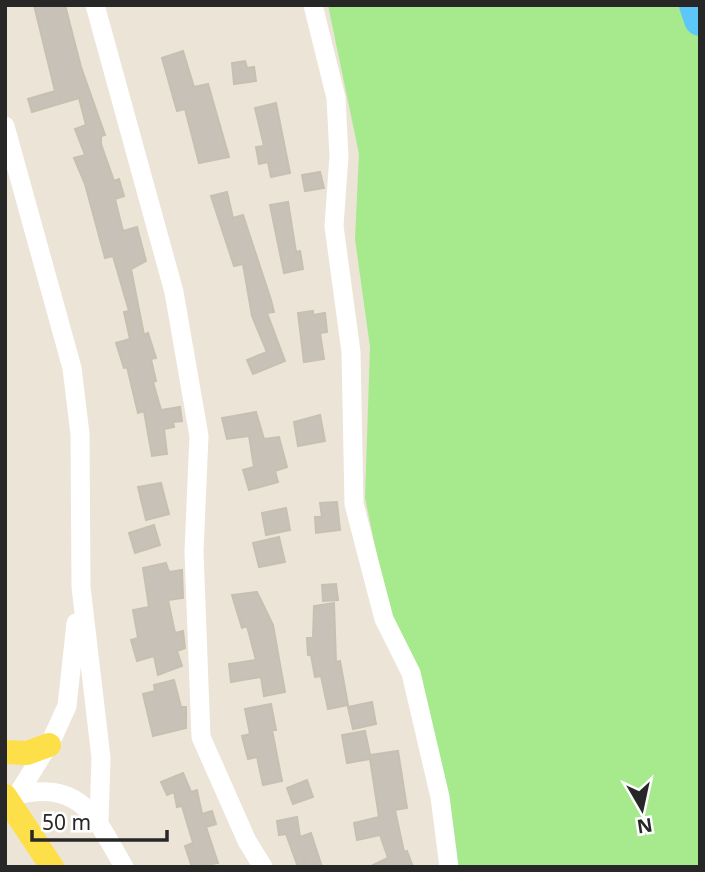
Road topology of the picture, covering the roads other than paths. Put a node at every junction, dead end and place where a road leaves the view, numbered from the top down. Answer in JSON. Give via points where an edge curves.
{"nodes":[{"id":1,"x":95,"y":5,"type":"edge"},
{"id":2,"x":313,"y":5,"type":"edge"},
{"id":3,"x":5,"y":126,"type":"edge"},
{"id":4,"x":80,"y":587,"type":"junction"},
{"id":5,"x":48,"y":745,"type":"junction"},
{"id":6,"x":5,"y":752,"type":"edge"},
{"id":7,"x":9,"y":797,"type":"edge"},
{"id":8,"x":99,"y":822,"type":"junction"},
{"id":9,"x":52,"y":867,"type":"edge"},
{"id":10,"x":124,"y":867,"type":"edge"},
{"id":11,"x":262,"y":867,"type":"edge"},
{"id":12,"x":449,"y":867,"type":"edge"}],
"edges":[{"from":1,"to":11,"type":"street","via":[[174,292],[199,436],[194,552],[201,737]]},
{"from":2,"to":12,"type":"street","via":[[336,98],[334,226],[351,352],[354,504],[384,620],[411,673],[440,797]]},
{"from":3,"to":4,"type":"street","via":[[72,368],[80,434]]},
{"from":4,"to":5,"type":"street","via":[[67,706]]},
{"from":4,"to":8,"type":"street","via":[[101,758]]},
{"from":5,"to":6,"type":"main road","via":[[27,753]]},
{"from":5,"to":7,"type":"street"},
{"from":7,"to":8,"type":"street","via":[[31,791],[66,793]]},
{"from":7,"to":9,"type":"main road"},
{"from":8,"to":10,"type":"street"}]}
